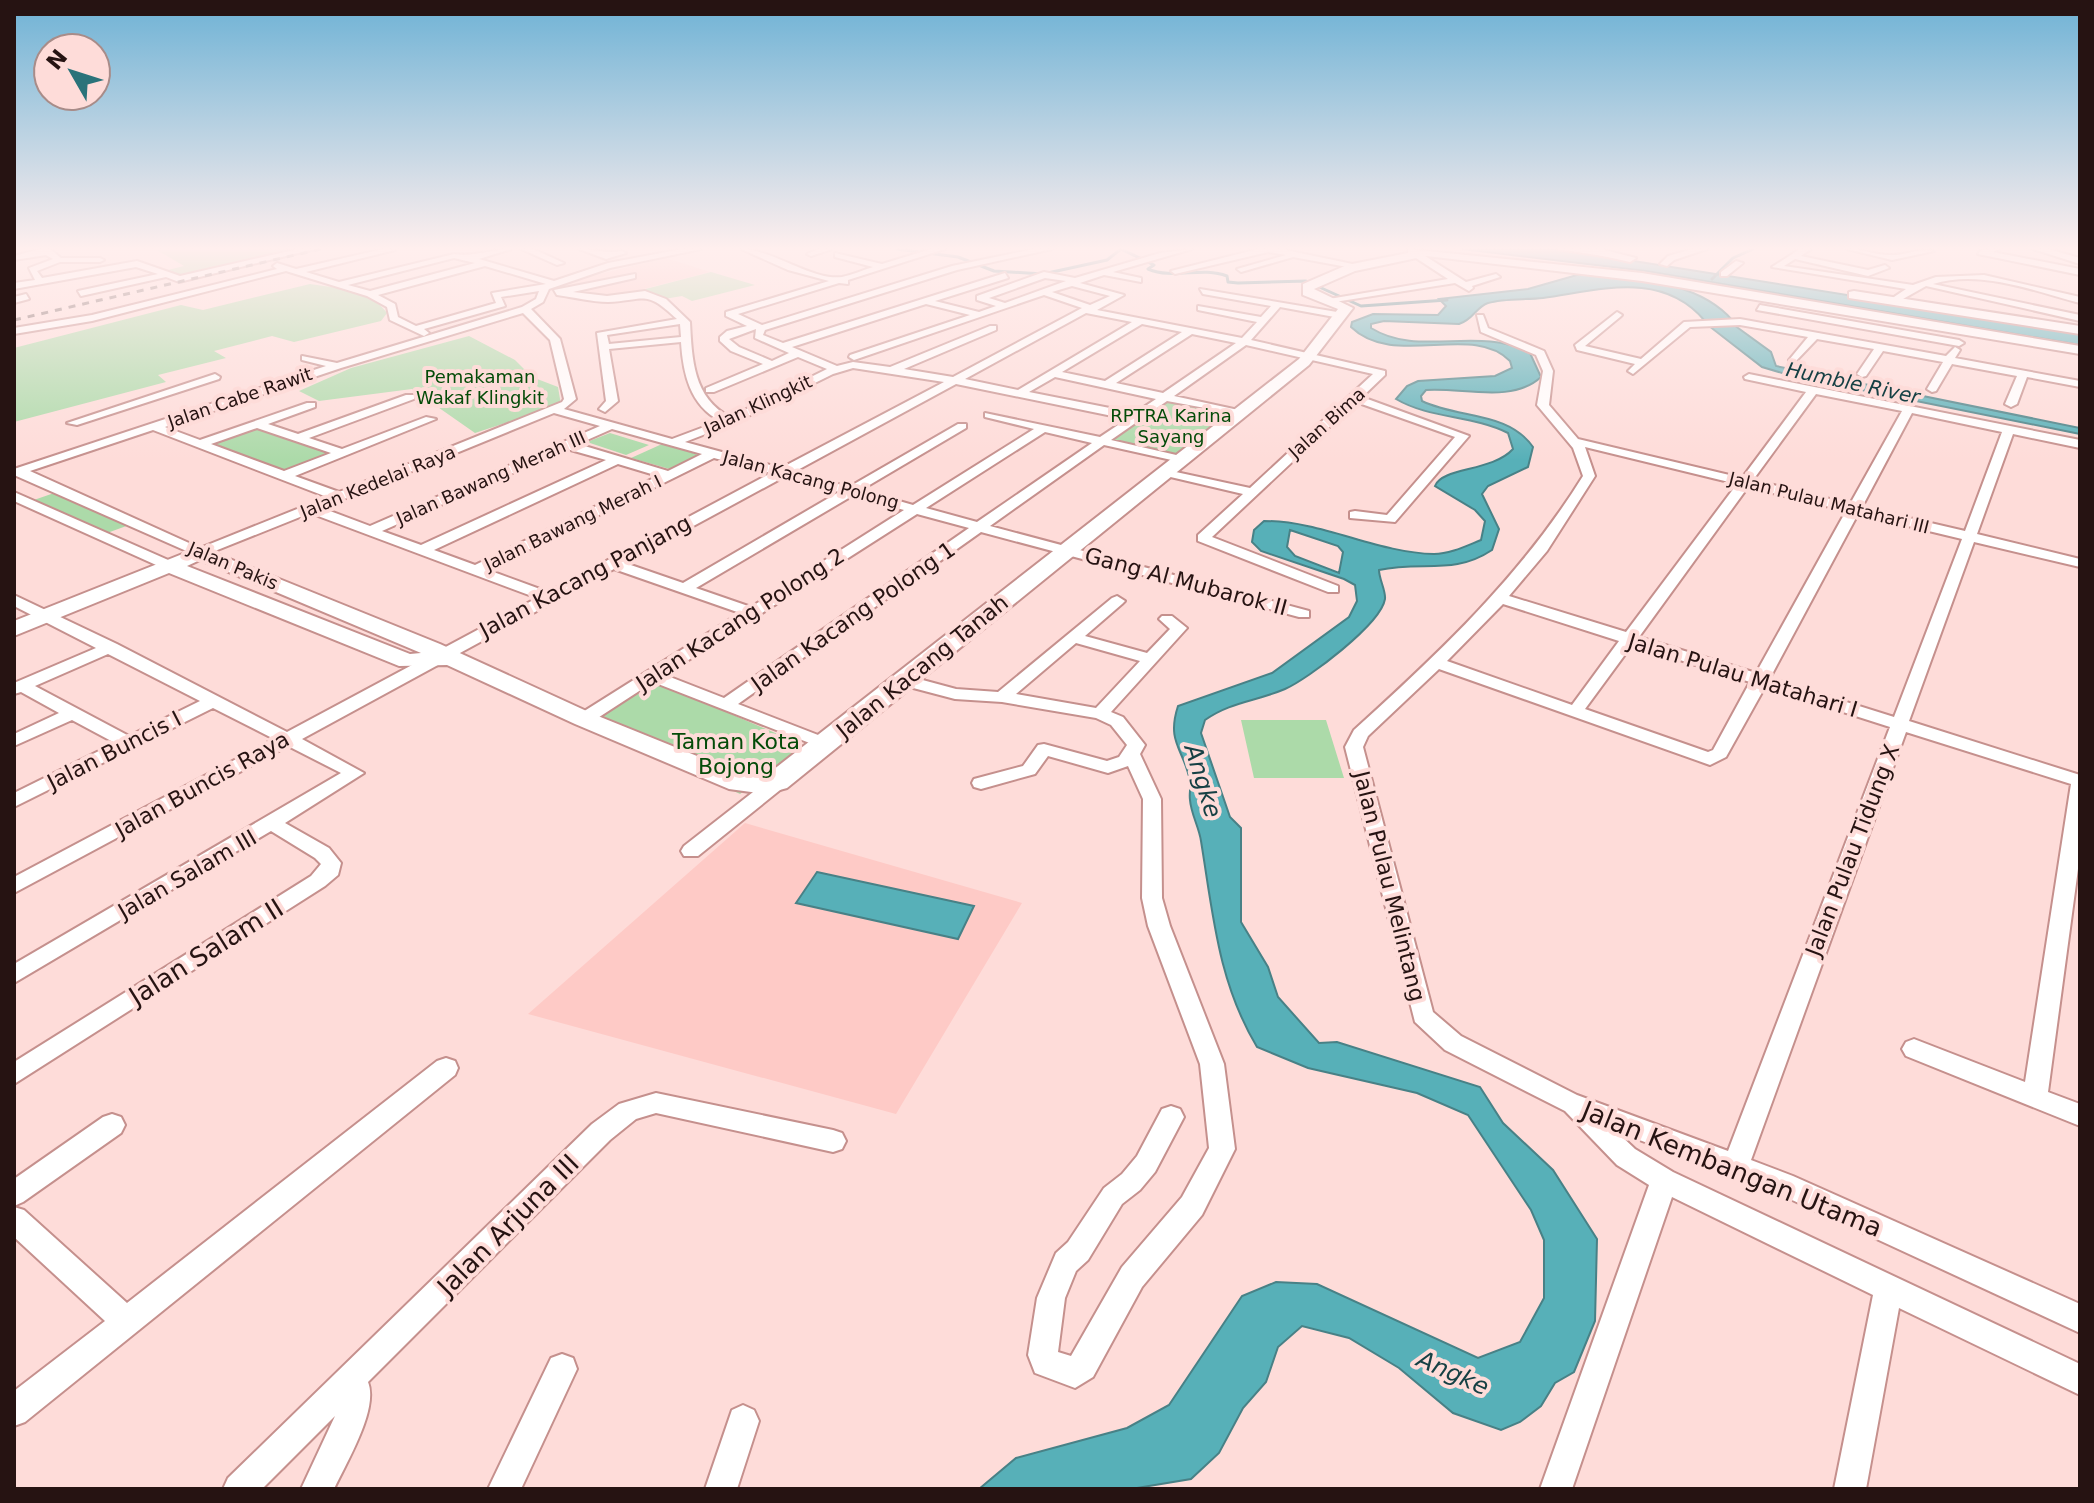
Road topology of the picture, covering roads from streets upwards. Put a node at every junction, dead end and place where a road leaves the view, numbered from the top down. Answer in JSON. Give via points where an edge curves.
{"nodes":[{"id":1,"x":84,"y":319,"type":"edge"},
{"id":2,"x":395,"y":319,"type":"edge"},
{"id":3,"x":449,"y":319,"type":"edge"},
{"id":4,"x":493,"y":319,"type":"edge"},
{"id":5,"x":535,"y":319,"type":"edge"},
{"id":6,"x":741,"y":319,"type":"edge"},
{"id":7,"x":787,"y":319,"type":"edge"},
{"id":8,"x":867,"y":319,"type":"edge"},
{"id":9,"x":968,"y":319,"type":"edge"},
{"id":10,"x":1069,"y":319,"type":"edge"},
{"id":11,"x":1138,"y":319,"type":"edge"},
{"id":12,"x":1258,"y":319,"type":"edge"},
{"id":13,"x":1328,"y":319,"type":"edge"},
{"id":14,"x":1481,"y":319,"type":"edge"},
{"id":15,"x":1612,"y":319,"type":"edge"},
{"id":16,"x":1746,"y":319,"type":"edge"},
{"id":17,"x":1845,"y":319,"type":"edge"},
{"id":18,"x":1890,"y":319,"type":"edge"},
{"id":19,"x":2010,"y":319,"type":"edge"},
{"id":20,"x":2077,"y":319,"type":"edge"},
{"id":21,"x":1142,"y":320,"type":"junction"},
{"id":22,"x":1262,"y":320,"type":"joint"},
{"id":23,"x":684,"y":321,"type":"joint"},
{"id":24,"x":1742,"y":322,"type":"junction"},
{"id":25,"x":759,"y":327,"type":"junction"},
{"id":26,"x":2060,"y":327,"type":"junction"},
{"id":27,"x":993,"y":328,"type":"dead end"},
{"id":28,"x":415,"y":329,"type":"junction"},
{"id":29,"x":2080,"y":330,"type":"edge"},
{"id":30,"x":14,"y":331,"type":"edge"},
{"id":31,"x":1191,"y":331,"type":"junction"},
{"id":32,"x":1815,"y":335,"type":"junction"},
{"id":33,"x":917,"y":337,"type":"junction"},
{"id":34,"x":434,"y":338,"type":"junction"},
{"id":35,"x":686,"y":339,"type":"junction"},
{"id":36,"x":1961,"y":339,"type":"junction"},
{"id":37,"x":1244,"y":342,"type":"junction"},
{"id":38,"x":604,"y":347,"type":"junction"},
{"id":39,"x":781,"y":347,"type":"junction"},
{"id":40,"x":952,"y":347,"type":"junction"},
{"id":41,"x":1881,"y":347,"type":"junction"},
{"id":42,"x":2080,"y":352,"type":"edge"},
{"id":43,"x":796,"y":354,"type":"junction"},
{"id":44,"x":1310,"y":356,"type":"junction"},
{"id":45,"x":854,"y":357,"type":"dead end"},
{"id":46,"x":306,"y":358,"type":"dead end"},
{"id":47,"x":1794,"y":360,"type":"dead end"},
{"id":48,"x":1949,"y":360,"type":"junction"},
{"id":49,"x":1642,"y":362,"type":"junction"},
{"id":50,"x":771,"y":364,"type":"junction"},
{"id":51,"x":337,"y":366,"type":"junction"},
{"id":52,"x":838,"y":368,"type":"junction"},
{"id":53,"x":893,"y":370,"type":"junction"},
{"id":54,"x":1633,"y":371,"type":"dead end"},
{"id":55,"x":1052,"y":373,"type":"junction"},
{"id":56,"x":1862,"y":374,"type":"dead end"},
{"id":57,"x":2023,"y":374,"type":"junction"},
{"id":58,"x":215,"y":377,"type":"dead end"},
{"id":59,"x":1749,"y":377,"type":"dead end"},
{"id":60,"x":954,"y":380,"type":"junction"},
{"id":61,"x":2080,"y":384,"type":"edge"},
{"id":62,"x":1106,"y":385,"type":"junction"},
{"id":63,"x":1932,"y":389,"type":"dead end"},
{"id":64,"x":710,"y":390,"type":"dead end"},
{"id":65,"x":1813,"y":390,"type":"junction"},
{"id":66,"x":1020,"y":393,"type":"junction"},
{"id":67,"x":410,"y":397,"type":"dead end"},
{"id":68,"x":1165,"y":397,"type":"junction"},
{"id":69,"x":1354,"y":398,"type":"junction"},
{"id":70,"x":2011,"y":404,"type":"dead end"},
{"id":71,"x":311,"y":405,"type":"dead end"},
{"id":72,"x":605,"y":409,"type":"dead end"},
{"id":73,"x":1909,"y":409,"type":"junction"},
{"id":74,"x":556,"y":410,"type":"junction"},
{"id":75,"x":1239,"y":413,"type":"junction"},
{"id":76,"x":989,"y":415,"type":"dead end"},
{"id":77,"x":1136,"y":417,"type":"junction"},
{"id":78,"x":430,"y":419,"type":"dead end"},
{"id":79,"x":730,"y":421,"type":"junction"},
{"id":80,"x":256,"y":424,"type":"junction"},
{"id":81,"x":612,"y":425,"type":"junction"},
{"id":82,"x":962,"y":426,"type":"dead end"},
{"id":83,"x":155,"y":427,"type":"junction"},
{"id":84,"x":1043,"y":428,"type":"junction"},
{"id":85,"x":2009,"y":430,"type":"junction"},
{"id":86,"x":298,"y":438,"type":"junction"},
{"id":87,"x":118,"y":439,"type":"junction"},
{"id":88,"x":1102,"y":441,"type":"junction"},
{"id":89,"x":674,"y":442,"type":"junction"},
{"id":90,"x":1577,"y":442,"type":"junction"},
{"id":91,"x":200,"y":444,"type":"junction"},
{"id":92,"x":2080,"y":444,"type":"edge"},
{"id":93,"x":567,"y":445,"type":"junction"},
{"id":94,"x":343,"y":453,"type":"junction"},
{"id":95,"x":714,"y":453,"type":"junction"},
{"id":96,"x":617,"y":460,"type":"junction"},
{"id":97,"x":1181,"y":460,"type":"junction"},
{"id":98,"x":16,"y":472,"type":"edge"},
{"id":99,"x":780,"y":472,"type":"junction"},
{"id":100,"x":1166,"y":472,"type":"junction"},
{"id":101,"x":669,"y":475,"type":"junction"},
{"id":102,"x":283,"y":476,"type":"junction"},
{"id":103,"x":1746,"y":483,"type":"junction"},
{"id":104,"x":58,"y":489,"type":"junction"},
{"id":105,"x":851,"y":491,"type":"junction"},
{"id":106,"x":1252,"y":492,"type":"junction"},
{"id":107,"x":340,"y":497,"type":"junction"},
{"id":108,"x":17,"y":500,"type":"edge"},
{"id":109,"x":312,"y":509,"type":"junction"},
{"id":110,"x":914,"y":509,"type":"junction"},
{"id":111,"x":1856,"y":509,"type":"junction"},
{"id":112,"x":1355,"y":515,"type":"dead end"},
{"id":113,"x":980,"y":527,"type":"junction"},
{"id":114,"x":370,"y":531,"type":"junction"},
{"id":115,"x":1970,"y":537,"type":"junction"},
{"id":116,"x":422,"y":550,"type":"junction"},
{"id":117,"x":1067,"y":550,"type":"junction"},
{"id":118,"x":200,"y":553,"type":"junction"},
{"id":119,"x":610,"y":563,"type":"junction"},
{"id":120,"x":2080,"y":563,"type":"edge"},
{"id":121,"x":170,"y":566,"type":"junction"},
{"id":122,"x":476,"y":570,"type":"junction"},
{"id":123,"x":683,"y":589,"type":"junction"},
{"id":124,"x":1333,"y":589,"type":"dead end"},
{"id":125,"x":547,"y":597,"type":"junction"},
{"id":126,"x":1497,"y":597,"type":"junction"},
{"id":127,"x":14,"y":600,"type":"edge"},
{"id":128,"x":1117,"y":601,"type":"dead end"},
{"id":129,"x":752,"y":612,"type":"junction"},
{"id":130,"x":1304,"y":614,"type":"dead end"},
{"id":131,"x":48,"y":615,"type":"junction"},
{"id":132,"x":1167,"y":619,"type":"dead end"},
{"id":133,"x":14,"y":629,"type":"edge"},
{"id":134,"x":1074,"y":638,"type":"junction"},
{"id":135,"x":1629,"y":639,"type":"junction"},
{"id":136,"x":111,"y":647,"type":"junction"},
{"id":137,"x":439,"y":657,"type":"junction"},
{"id":138,"x":1150,"y":659,"type":"junction"},
{"id":139,"x":1437,"y":663,"type":"junction"},
{"id":140,"x":652,"y":676,"type":"junction"},
{"id":141,"x":904,"y":680,"type":"junction"},
{"id":142,"x":1761,"y":680,"type":"junction"},
{"id":143,"x":391,"y":681,"type":"joint"},
{"id":144,"x":18,"y":688,"type":"edge"},
{"id":145,"x":1002,"y":697,"type":"junction"},
{"id":146,"x":215,"y":700,"type":"junction"},
{"id":147,"x":725,"y":705,"type":"junction"},
{"id":148,"x":73,"y":713,"type":"junction"},
{"id":149,"x":1574,"y":713,"type":"junction"},
{"id":150,"x":1100,"y":714,"type":"junction"},
{"id":151,"x":593,"y":723,"type":"junction"},
{"id":152,"x":1900,"y":724,"type":"junction"},
{"id":153,"x":288,"y":737,"type":"junction"},
{"id":154,"x":14,"y":741,"type":"edge"},
{"id":155,"x":128,"y":743,"type":"junction"},
{"id":156,"x":825,"y":744,"type":"junction"},
{"id":157,"x":1132,"y":756,"type":"junction"},
{"id":158,"x":778,"y":782,"type":"junction"},
{"id":159,"x":981,"y":783,"type":"dead end"},
{"id":160,"x":2080,"y":783,"type":"edge"},
{"id":161,"x":14,"y":801,"type":"edge"},
{"id":162,"x":273,"y":824,"type":"junction"},
{"id":163,"x":691,"y":851,"type":"dead end"},
{"id":164,"x":14,"y":886,"type":"edge"},
{"id":165,"x":14,"y":975,"type":"edge"},
{"id":166,"x":1914,"y":1049,"type":"dead end"},
{"id":167,"x":446,"y":1068,"type":"dead end"},
{"id":168,"x":14,"y":1074,"type":"edge"},
{"id":169,"x":2035,"y":1097,"type":"junction"},
{"id":170,"x":1568,"y":1102,"type":"junction"},
{"id":171,"x":2080,"y":1115,"type":"edge"},
{"id":172,"x":1171,"y":1117,"type":"dead end"},
{"id":173,"x":112,"y":1125,"type":"dead end"},
{"id":174,"x":1638,"y":1129,"type":"junction"},
{"id":175,"x":833,"y":1141,"type":"dead end"},
{"id":176,"x":1626,"y":1157,"type":"junction"},
{"id":177,"x":1736,"y":1164,"type":"junction"},
{"id":178,"x":1664,"y":1180,"type":"junction"},
{"id":179,"x":14,"y":1194,"type":"edge"},
{"id":180,"x":14,"y":1219,"type":"edge"},
{"id":181,"x":1888,"y":1290,"type":"junction"},
{"id":182,"x":2080,"y":1319,"type":"edge"},
{"id":183,"x":126,"y":1321,"type":"junction"},
{"id":184,"x":562,"y":1369,"type":"dead end"},
{"id":185,"x":2080,"y":1380,"type":"edge"},
{"id":186,"x":352,"y":1381,"type":"junction"},
{"id":187,"x":14,"y":1411,"type":"edge"},
{"id":188,"x":743,"y":1421,"type":"dead end"},
{"id":189,"x":239,"y":1489,"type":"edge"},
{"id":190,"x":317,"y":1489,"type":"edge"},
{"id":191,"x":504,"y":1489,"type":"edge"},
{"id":192,"x":721,"y":1489,"type":"edge"},
{"id":193,"x":1556,"y":1489,"type":"edge"},
{"id":194,"x":1850,"y":1489,"type":"edge"}],
"edges":[{"from":1,"to":30,"type":"street"},
{"from":2,"to":28,"type":"street"},
{"from":3,"to":28,"type":"street"},
{"from":4,"to":34,"type":"street","name":"Jalan Cabe Rawit"},
{"from":5,"to":74,"type":"street","via":[[555,339],[570,399]]},
{"from":6,"to":25,"type":"street"},
{"from":7,"to":25,"type":"street"},
{"from":8,"to":39,"type":"street"},
{"from":9,"to":33,"type":"street"},
{"from":10,"to":60,"type":"street","name":"Jalan Kacang Panjang"},
{"from":11,"to":21,"type":"street"},
{"from":12,"to":22,"type":"street"},
{"from":13,"to":44,"type":"street","name":"Jalan Kacang Tanah"},
{"from":14,"to":90,"type":"street","via":[[1484,330],[1540,353],[1548,371],[1543,405]]},
{"from":15,"to":49,"type":"street","via":[[1581,348]]},
{"from":16,"to":24,"type":"street"},
{"from":17,"to":36,"type":"street"},
{"from":18,"to":42,"type":"street"},
{"from":19,"to":26,"type":"street"},
{"from":20,"to":26,"type":"street"},
{"from":21,"to":31,"type":"street"},
{"from":21,"to":55,"type":"street"},
{"from":22,"to":37,"type":"street","name":"Jalan Kacang Polong 1"},
{"from":23,"to":35,"type":"street"},
{"from":23,"to":38,"type":"street","via":[[604,332]]},
{"from":24,"to":32,"type":"street"},
{"from":24,"to":49,"type":"street","via":[[1691,323]]},
{"from":25,"to":39,"type":"street","via":[[758,336]]},
{"from":25,"to":50,"type":"street","via":[[723,339]]},
{"from":26,"to":29,"type":"street"},
{"from":27,"to":40,"type":"street"},
{"from":28,"to":34,"type":"street"},
{"from":31,"to":37,"type":"street"},
{"from":31,"to":62,"type":"street"},
{"from":32,"to":41,"type":"street"},
{"from":32,"to":47,"type":"street"},
{"from":33,"to":40,"type":"street"},
{"from":33,"to":45,"type":"street"},
{"from":34,"to":51,"type":"street","name":"Jalan Cabe Rawit"},
{"from":35,"to":38,"type":"street"},
{"from":35,"to":79,"type":"street","via":[[687,363],[700,401]]},
{"from":36,"to":42,"type":"street"},
{"from":36,"to":48,"type":"street"},
{"from":37,"to":44,"type":"street"},
{"from":37,"to":68,"type":"street","name":"Jalan Kacang Polong 1"},
{"from":38,"to":72,"type":"street","via":[[612,401]]},
{"from":39,"to":43,"type":"street"},
{"from":40,"to":53,"type":"street"},
{"from":41,"to":48,"type":"street"},
{"from":41,"to":56,"type":"street"},
{"from":43,"to":50,"type":"street"},
{"from":43,"to":52,"type":"street"},
{"from":44,"to":69,"type":"street","name":"Jalan Bima","via":[[1380,371]]},
{"from":44,"to":75,"type":"street","name":"Jalan Kacang Tanah"},
{"from":46,"to":51,"type":"street"},
{"from":48,"to":57,"type":"street"},
{"from":48,"to":63,"type":"street"},
{"from":49,"to":54,"type":"street"},
{"from":50,"to":64,"type":"street"},
{"from":51,"to":83,"type":"street","name":"Jalan Cabe Rawit"},
{"from":52,"to":53,"type":"street"},
{"from":52,"to":79,"type":"street","name":"Jalan Klingkit"},
{"from":53,"to":60,"type":"street"},
{"from":55,"to":62,"type":"street"},
{"from":55,"to":66,"type":"street"},
{"from":57,"to":61,"type":"street"},
{"from":57,"to":70,"type":"street"},
{"from":58,"to":87,"type":"street","via":[[68,421]]},
{"from":59,"to":65,"type":"street"},
{"from":60,"to":66,"type":"street"},
{"from":60,"to":99,"type":"street","name":"Jalan Kacang Panjang"},
{"from":62,"to":68,"type":"street"},
{"from":65,"to":73,"type":"street"},
{"from":65,"to":103,"type":"street"},
{"from":66,"to":77,"type":"street"},
{"from":67,"to":86,"type":"street"},
{"from":68,"to":75,"type":"street"},
{"from":68,"to":77,"type":"street","name":"Jalan Kacang Polong 1"},
{"from":69,"to":106,"type":"street","name":"Jalan Bima"},
{"from":69,"to":112,"type":"street","via":[[1463,436],[1390,519]]},
{"from":71,"to":80,"type":"street"},
{"from":73,"to":85,"type":"street"},
{"from":73,"to":111,"type":"street"},
{"from":74,"to":81,"type":"street","name":"Jalan Kacang Polong"},
{"from":74,"to":107,"type":"street","name":"Jalan Kedelai Raya"},
{"from":75,"to":97,"type":"street","name":"Jalan Kacang Tanah"},
{"from":76,"to":84,"type":"street"},
{"from":77,"to":88,"type":"street","name":"Jalan Kacang Polong 1"},
{"from":78,"to":94,"type":"street"},
{"from":79,"to":89,"type":"street","name":"Jalan Klingkit"},
{"from":80,"to":86,"type":"street"},
{"from":80,"to":91,"type":"street"},
{"from":81,"to":89,"type":"street","name":"Jalan Kacang Polong"},
{"from":81,"to":93,"type":"street","name":"Jalan Bawang Merah III"},
{"from":82,"to":105,"type":"street"},
{"from":83,"to":87,"type":"street","name":"Jalan Cabe Rawit"},
{"from":83,"to":91,"type":"street","name":"Jalan Cabe Rawit"},
{"from":84,"to":88,"type":"street"},
{"from":84,"to":110,"type":"street","name":"Jalan Kacang Polong 2"},
{"from":85,"to":92,"type":"street"},
{"from":85,"to":115,"type":"street","name":"Jalan Pulau Tidung X"},
{"from":86,"to":94,"type":"street"},
{"from":87,"to":98,"type":"street","name":"Jalan Cabe Rawit"},
{"from":88,"to":97,"type":"street"},
{"from":88,"to":113,"type":"street","name":"Jalan Kacang Polong 1"},
{"from":89,"to":95,"type":"street","name":"Jalan Kacang Polong"},
{"from":90,"to":103,"type":"street","name":"Jalan Pulau Matahari III"},
{"from":90,"to":126,"type":"street","name":"Jalan Pulau Melintang","via":[[1589,476],[1540,548]]},
{"from":91,"to":102,"type":"street","name":"Jalan Cabe Rawit"},
{"from":93,"to":96,"type":"street","name":"Jalan Bawang Merah I"},
{"from":93,"to":114,"type":"street","name":"Jalan Bawang Merah III"},
{"from":94,"to":102,"type":"street"},
{"from":95,"to":99,"type":"street","name":"Jalan Kacang Polong"},
{"from":95,"to":101,"type":"street","name":"Jalan Bawang Merah I"},
{"from":96,"to":101,"type":"street","name":"Jalan Bawang Merah I"},
{"from":96,"to":116,"type":"street"},
{"from":97,"to":100,"type":"street","name":"Jalan Kacang Tanah"},
{"from":98,"to":104,"type":"street","name":"Jalan Pakis"},
{"from":99,"to":105,"type":"street","name":"Jalan Kacang Polong"},
{"from":99,"to":119,"type":"street","name":"Jalan Kacang Panjang"},
{"from":100,"to":106,"type":"street"},
{"from":100,"to":117,"type":"street","name":"Jalan Kacang Tanah"},
{"from":101,"to":122,"type":"street","name":"Jalan Bawang Merah I"},
{"from":102,"to":107,"type":"street","name":"Jalan Cabe Rawit"},
{"from":103,"to":111,"type":"street","name":"Jalan Pulau Matahari III"},
{"from":103,"to":135,"type":"street"},
{"from":104,"to":108,"type":"street"},
{"from":104,"to":118,"type":"street","name":"Jalan Pakis"},
{"from":105,"to":110,"type":"street","name":"Jalan Kacang Polong"},
{"from":105,"to":123,"type":"street"},
{"from":106,"to":124,"type":"street","name":"Jalan Bima","via":[[1203,538]]},
{"from":107,"to":109,"type":"street","name":"Jalan Kedelai Raya"},
{"from":108,"to":121,"type":"street","name":"Jalan Pakis"},
{"from":109,"to":114,"type":"street"},
{"from":109,"to":118,"type":"street","name":"Jalan Kedelai Raya"},
{"from":110,"to":113,"type":"street","name":"Jalan Kacang Polong"},
{"from":110,"to":129,"type":"street","name":"Jalan Kacang Polong 2"},
{"from":111,"to":115,"type":"street","name":"Jalan Pulau Matahari III"},
{"from":111,"to":142,"type":"street"},
{"from":113,"to":117,"type":"street","name":"Jalan Kacang Polong"},
{"from":113,"to":147,"type":"street","name":"Jalan Kacang Polong 1"},
{"from":114,"to":116,"type":"street"},
{"from":115,"to":120,"type":"street","name":"Jalan Pulau Matahari III"},
{"from":115,"to":152,"type":"street","name":"Jalan Pulau Tidung X"},
{"from":116,"to":122,"type":"street"},
{"from":117,"to":130,"type":"street","name":"Gang Al Mubarok II"},
{"from":117,"to":141,"type":"street","name":"Jalan Kacang Tanah"},
{"from":118,"to":121,"type":"street"},
{"from":118,"to":137,"type":"street","name":"Jalan Pakis"},
{"from":119,"to":123,"type":"street"},
{"from":119,"to":125,"type":"street","name":"Jalan Kacang Panjang"},
{"from":121,"to":131,"type":"street"},
{"from":121,"to":137,"type":"street","name":"Jalan Pakis","via":[[407,661]]},
{"from":122,"to":125,"type":"street"},
{"from":123,"to":129,"type":"street"},
{"from":125,"to":137,"type":"street","name":"Jalan Kacang Panjang"},
{"from":126,"to":135,"type":"street","name":"Jalan Pulau Matahari I"},
{"from":126,"to":139,"type":"street","name":"Jalan Pulau Melintang"},
{"from":127,"to":131,"type":"street"},
{"from":128,"to":134,"type":"street"},
{"from":129,"to":140,"type":"street","name":"Jalan Kacang Polong 2"},
{"from":131,"to":133,"type":"street"},
{"from":131,"to":136,"type":"street"},
{"from":132,"to":138,"type":"street","via":[[1180,626]]},
{"from":134,"to":138,"type":"street"},
{"from":134,"to":145,"type":"street"},
{"from":135,"to":142,"type":"street","name":"Jalan Pulau Matahari I"},
{"from":135,"to":149,"type":"street"},
{"from":136,"to":144,"type":"street"},
{"from":136,"to":146,"type":"street"},
{"from":137,"to":143,"type":"street","name":"Jalan Kacang Panjang"},
{"from":137,"to":151,"type":"street","name":"Jalan Pakis"},
{"from":138,"to":150,"type":"street"},
{"from":139,"to":149,"type":"street"},
{"from":139,"to":170,"type":"street","name":"Jalan Pulau Melintang","via":[[1360,734],[1354,747],[1423,1016],[1453,1043]]},
{"from":140,"to":147,"type":"street","name":"Jalan Kacang Polong 1"},
{"from":140,"to":151,"type":"street","name":"Jalan Kacang Polong 2"},
{"from":141,"to":145,"type":"street","via":[[955,694]]},
{"from":141,"to":156,"type":"street","name":"Jalan Kacang Tanah"},
{"from":142,"to":149,"type":"street","via":[[1720,753],[1710,759]]},
{"from":142,"to":152,"type":"street","name":"Jalan Pulau Matahari I"},
{"from":143,"to":153,"type":"street","name":"Jalan Buncis Raya"},
{"from":144,"to":148,"type":"street"},
{"from":145,"to":150,"type":"street"},
{"from":146,"to":153,"type":"street"},
{"from":146,"to":155,"type":"street","name":"Jalan Buncis I"},
{"from":147,"to":156,"type":"street","name":"Jalan Kacang Polong 1"},
{"from":148,"to":154,"type":"street"},
{"from":148,"to":155,"type":"street"},
{"from":150,"to":157,"type":"street","via":[[1125,729],[1136,745]]},
{"from":151,"to":158,"type":"street","name":"Jalan Pakis","via":[[739,783]]},
{"from":152,"to":160,"type":"street","name":"Jalan Pulau Matahari I"},
{"from":152,"to":177,"type":"street","name":"Jalan Pulau Tidung X"},
{"from":153,"to":162,"type":"street","name":"Jalan Salam III","via":[[355,773]]},
{"from":153,"to":164,"type":"street","name":"Jalan Buncis Raya"},
{"from":155,"to":161,"type":"street","name":"Jalan Buncis I"},
{"from":156,"to":158,"type":"street","name":"Jalan Kacang Tanah"},
{"from":157,"to":159,"type":"street","via":[[1108,767],[1044,749],[1029,770]]},
{"from":157,"to":172,"type":"street","via":[[1152,799],[1152,898],[1212,1064],[1222,1149],[1192,1206],[1132,1277],[1082,1366],[1075,1373],[1046,1362],[1051,1298],[1066,1262],[1113,1196],[1146,1164]]},
{"from":158,"to":163,"type":"street"},
{"from":160,"to":169,"type":"street"},
{"from":162,"to":165,"type":"street","name":"Jalan Salam III"},
{"from":162,"to":168,"type":"street","name":"Jalan Salam II","via":[[322,853],[331,870]]},
{"from":166,"to":169,"type":"street"},
{"from":167,"to":183,"type":"street"},
{"from":169,"to":171,"type":"street"},
{"from":170,"to":174,"type":"street","name":"Jalan Kembangan Utama"},
{"from":170,"to":176,"type":"street","name":"Jalan Kembangan Utama"},
{"from":173,"to":179,"type":"street"},
{"from":174,"to":176,"type":"street","via":[[1624,1139]]},
{"from":174,"to":177,"type":"street","name":"Jalan Kembangan Utama"},
{"from":175,"to":186,"type":"street","name":"Jalan Arjuna III","via":[[656,1103],[628,1111]]},
{"from":176,"to":178,"type":"street","name":"Jalan Kembangan Utama"},
{"from":177,"to":182,"type":"street","name":"Jalan Kembangan Utama"},
{"from":178,"to":181,"type":"street","name":"Jalan Kembangan Utama"},
{"from":178,"to":193,"type":"street"},
{"from":180,"to":183,"type":"street"},
{"from":181,"to":185,"type":"street","name":"Jalan Kembangan Utama"},
{"from":181,"to":194,"type":"street"},
{"from":183,"to":187,"type":"street"},
{"from":184,"to":191,"type":"street"},
{"from":186,"to":189,"type":"street","name":"Jalan Arjuna III"},
{"from":186,"to":190,"type":"street","via":[[357,1392],[353,1412]]},
{"from":188,"to":192,"type":"street"}]}
